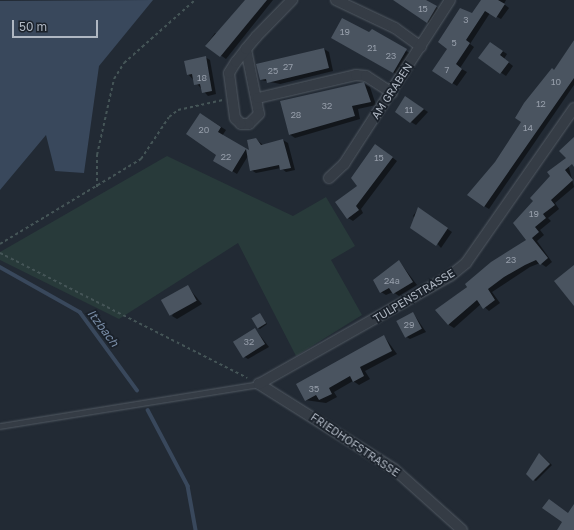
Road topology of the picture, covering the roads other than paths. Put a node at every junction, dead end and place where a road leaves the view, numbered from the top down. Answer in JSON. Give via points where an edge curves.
{"nodes":[{"id":1,"x":292,"y":0,"type":"edge"},
{"id":2,"x":336,"y":0,"type":"edge"},
{"id":3,"x":450,"y":0,"type":"edge"},
{"id":4,"x":421,"y":46,"type":"junction"},
{"id":5,"x":246,"y":50,"type":"junction"},
{"id":6,"x":392,"y":93,"type":"junction"},
{"id":7,"x":258,"y":98,"type":"junction"},
{"id":8,"x":574,"y":108,"type":"edge"},
{"id":9,"x":329,"y":178,"type":"dead end"},
{"id":10,"x":259,"y":384,"type":"junction"},
{"id":11,"x":0,"y":426,"type":"edge"},
{"id":12,"x":462,"y":530,"type":"edge"}],
"edges":[{"from":1,"to":5,"type":"street"},
{"from":2,"to":4,"type":"street","via":[[395,28]]},
{"from":3,"to":4,"type":"street","name":"AM GRABEN"},
{"from":4,"to":6,"type":"street","name":"AM GRABEN"},
{"from":5,"to":7,"type":"street"},
{"from":5,"to":7,"type":"street","via":[[229,73],[235,118],[241,124],[248,124],[259,114]]},
{"from":6,"to":7,"type":"street","via":[[366,76],[356,75]]},
{"from":6,"to":9,"type":"street","name":"AM GRABEN","via":[[344,164]]},
{"from":8,"to":10,"type":"street","name":"TULPENSTRASSE","via":[[466,262],[450,276]]},
{"from":10,"to":11,"type":"lane"},
{"from":10,"to":12,"type":"street","name":"FRIEDHOFSTRASSE","via":[[394,469]]}]}
